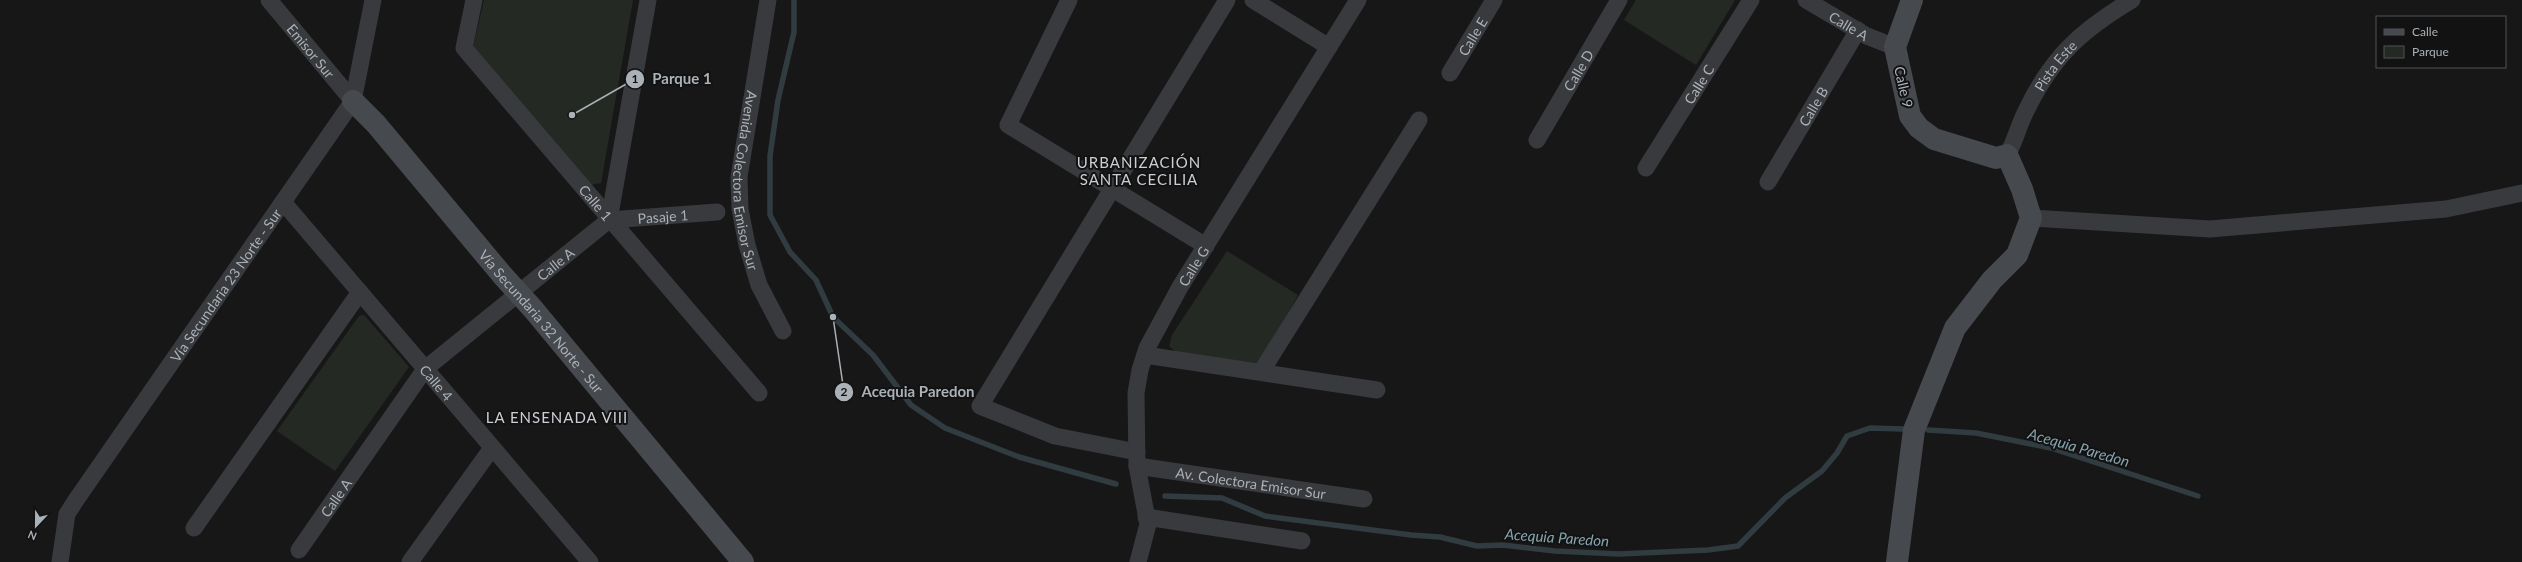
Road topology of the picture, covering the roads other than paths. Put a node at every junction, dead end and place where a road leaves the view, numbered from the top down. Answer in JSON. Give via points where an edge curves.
{"nodes":[{"id":1,"x":269,"y":0,"type":"edge"},
{"id":2,"x":373,"y":0,"type":"edge"},
{"id":3,"x":474,"y":0,"type":"edge"},
{"id":4,"x":648,"y":0,"type":"edge"},
{"id":5,"x":768,"y":0,"type":"edge"},
{"id":6,"x":1069,"y":0,"type":"edge"},
{"id":7,"x":1227,"y":0,"type":"edge"},
{"id":8,"x":1253,"y":0,"type":"edge"},
{"id":9,"x":1358,"y":0,"type":"edge"},
{"id":10,"x":1494,"y":0,"type":"edge"},
{"id":11,"x":1619,"y":0,"type":"edge"},
{"id":12,"x":1751,"y":0,"type":"edge"},
{"id":13,"x":1806,"y":0,"type":"edge"},
{"id":14,"x":1912,"y":0,"type":"edge"},
{"id":15,"x":2132,"y":0,"type":"edge"},
{"id":16,"x":1858,"y":30,"type":"junction"},
{"id":17,"x":1329,"y":47,"type":"junction"},
{"id":18,"x":1895,"y":47,"type":"junction"},
{"id":19,"x":1450,"y":73,"type":"dead end"},
{"id":20,"x":353,"y":101,"type":"junction"},
{"id":21,"x":1419,"y":120,"type":"dead end"},
{"id":22,"x":1537,"y":140,"type":"dead end"},
{"id":23,"x":2007,"y":155,"type":"junction"},
{"id":24,"x":1646,"y":168,"type":"dead end"},
{"id":25,"x":1768,"y":182,"type":"dead end"},
{"id":26,"x":1114,"y":189,"type":"junction"},
{"id":27,"x":2522,"y":192,"type":"edge"},
{"id":28,"x":283,"y":202,"type":"junction"},
{"id":29,"x":717,"y":212,"type":"dead end"},
{"id":30,"x":2031,"y":218,"type":"junction"},
{"id":31,"x":609,"y":220,"type":"junction"},
{"id":32,"x":1206,"y":246,"type":"junction"},
{"id":33,"x":360,"y":292,"type":"junction"},
{"id":34,"x":517,"y":292,"type":"junction"},
{"id":35,"x":783,"y":331,"type":"dead end"},
{"id":36,"x":1145,"y":355,"type":"junction"},
{"id":37,"x":426,"y":369,"type":"junction"},
{"id":38,"x":1261,"y":372,"type":"junction"},
{"id":39,"x":1377,"y":390,"type":"dead end"},
{"id":40,"x":759,"y":393,"type":"dead end"},
{"id":41,"x":492,"y":448,"type":"junction"},
{"id":42,"x":1137,"y":459,"type":"junction"},
{"id":43,"x":1364,"y":499,"type":"dead end"},
{"id":44,"x":1146,"y":517,"type":"junction"},
{"id":45,"x":194,"y":528,"type":"dead end"},
{"id":46,"x":1302,"y":541,"type":"dead end"},
{"id":47,"x":299,"y":550,"type":"dead end"},
{"id":48,"x":60,"y":562,"type":"edge"},
{"id":49,"x":410,"y":562,"type":"edge"},
{"id":50,"x":590,"y":562,"type":"edge"},
{"id":51,"x":743,"y":562,"type":"edge"},
{"id":52,"x":1138,"y":562,"type":"edge"},
{"id":53,"x":1897,"y":562,"type":"edge"}],
"edges":[{"from":1,"to":20,"type":"street","name":"Emisor Sur"},
{"from":2,"to":20,"type":"street","name":"Vía Secundaria 23 Norte - Sur"},
{"from":3,"to":31,"type":"street","name":"Calle 1","via":[[464,48]]},
{"from":4,"to":31,"type":"street"},
{"from":5,"to":35,"type":"street","name":"Avenida Colectora Emisor Sur","via":[[739,177],[740,209],[759,285]]},
{"from":6,"to":26,"type":"street","via":[[1008,125]]},
{"from":7,"to":26,"type":"street"},
{"from":8,"to":17,"type":"street"},
{"from":9,"to":17,"type":"street","name":"Calle G"},
{"from":10,"to":19,"type":"street","name":"Calle E"},
{"from":11,"to":22,"type":"street","name":"Calle D"},
{"from":12,"to":24,"type":"street","name":"Calle C"},
{"from":13,"to":16,"type":"street","name":"Calle A"},
{"from":14,"to":18,"type":"street","name":"Calle 9"},
{"from":15,"to":23,"type":"street","name":"Pista Este","via":[[2104,16],[2073,41],[2046,72],[2024,114]]},
{"from":16,"to":18,"type":"street","name":"Calle A"},
{"from":16,"to":25,"type":"street","name":"Calle B"},
{"from":17,"to":32,"type":"street","name":"Calle G"},
{"from":18,"to":23,"type":"street","name":"Calle 9","via":[[1910,116],[1919,128],[1934,139],[1958,147],[1996,158]]},
{"from":20,"to":28,"type":"street","name":"Vía Secundaria 23 Norte - Sur"},
{"from":20,"to":34,"type":"street","name":"Vía Secundaria 32 Norte - Sur","via":[[376,124]]},
{"from":21,"to":38,"type":"street"},
{"from":23,"to":30,"type":"street"},
{"from":26,"to":32,"type":"street"},
{"from":26,"to":42,"type":"street","name":"Av. Colectora Emisor Sur","via":[[980,406],[1055,436]]},
{"from":27,"to":30,"type":"street","via":[[2446,209],[2210,229]]},
{"from":28,"to":33,"type":"street","name":"Calle 4"},
{"from":28,"to":48,"type":"street","name":"Vía Secundaria 23 Norte - Sur","via":[[67,514]]},
{"from":29,"to":31,"type":"street","name":"Pasaje 1"},
{"from":30,"to":53,"type":"street","via":[[2017,255],[1992,280],[1955,328],[1914,430]]},
{"from":31,"to":34,"type":"street","name":"Calle A"},
{"from":31,"to":40,"type":"street","name":"Calle 1"},
{"from":32,"to":36,"type":"street","name":"Calle G","via":[[1160,323]]},
{"from":33,"to":37,"type":"street","name":"Calle 4"},
{"from":33,"to":45,"type":"street"},
{"from":34,"to":37,"type":"street","name":"Calle A"},
{"from":34,"to":51,"type":"street","name":"Vía Secundaria 32 Norte - Sur"},
{"from":36,"to":38,"type":"street"},
{"from":36,"to":42,"type":"street","name":"Calle G","via":[[1136,393]]},
{"from":37,"to":41,"type":"street","name":"Calle 4"},
{"from":37,"to":47,"type":"street","name":"Calle A"},
{"from":38,"to":39,"type":"street"},
{"from":41,"to":49,"type":"street"},
{"from":41,"to":50,"type":"street","name":"Calle 4"},
{"from":42,"to":43,"type":"street","name":"Av. Colectora Emisor Sur"},
{"from":42,"to":44,"type":"street","name":"Calle G"},
{"from":44,"to":46,"type":"street"},
{"from":44,"to":52,"type":"street","name":"Calle G","via":[[1148,524]]}]}
